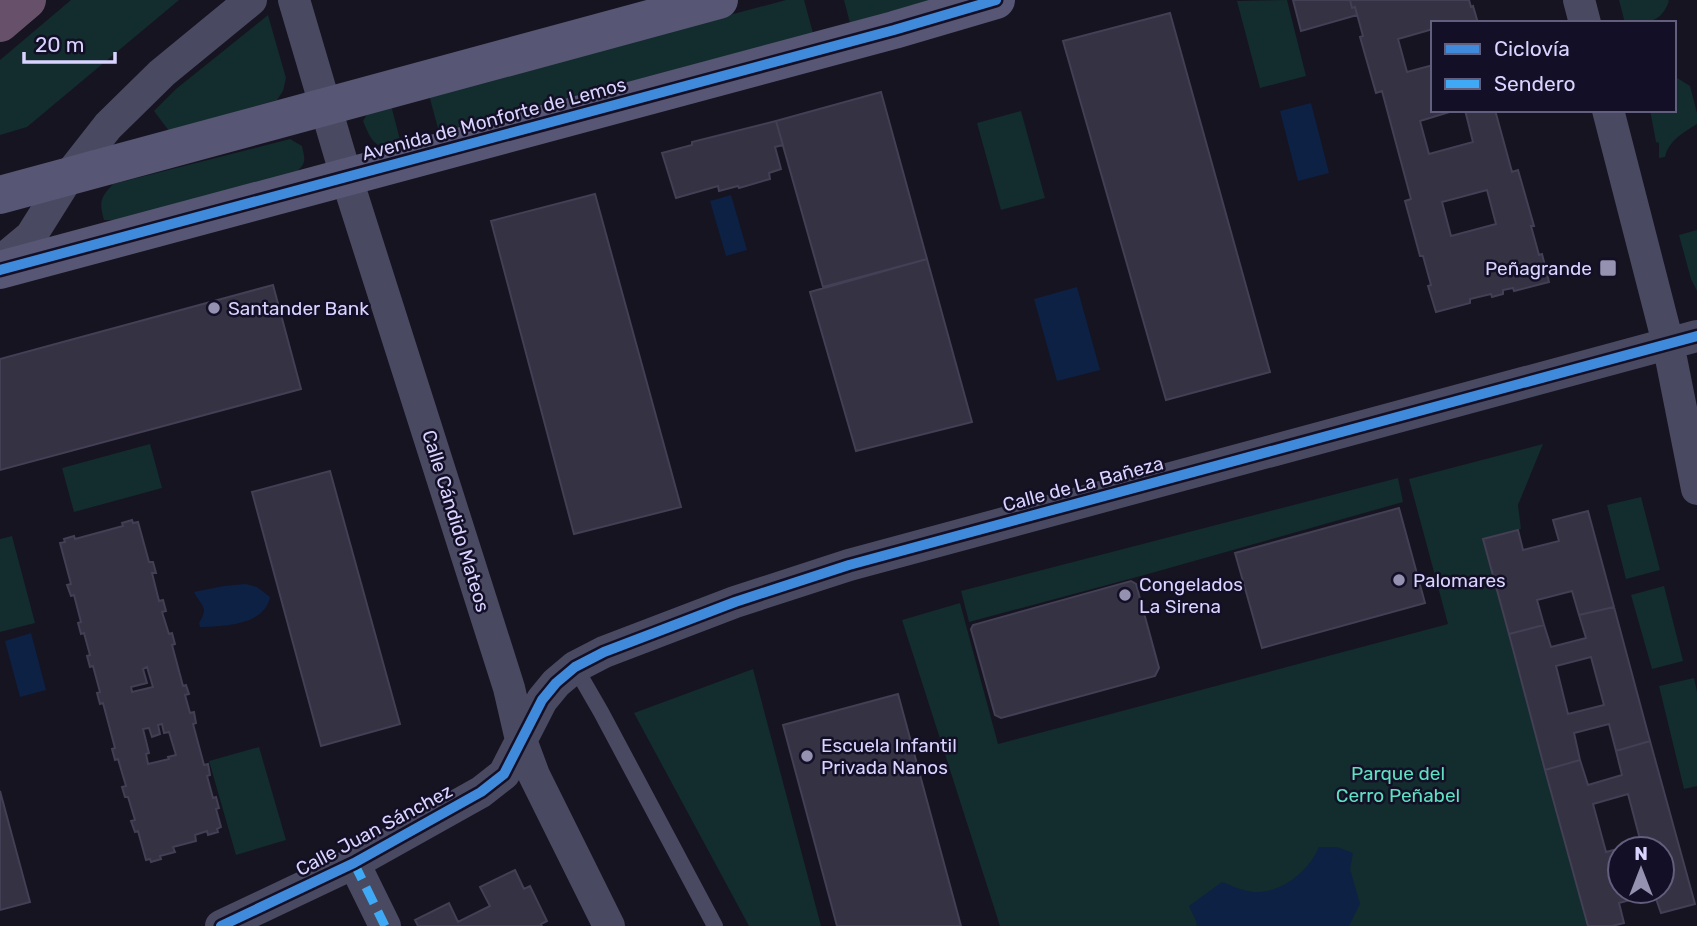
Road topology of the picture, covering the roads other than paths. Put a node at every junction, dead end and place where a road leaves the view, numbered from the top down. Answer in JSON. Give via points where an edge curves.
{"nodes":[{"id":1,"x":27,"y":0,"type":"edge"},
{"id":2,"x":251,"y":0,"type":"edge"},
{"id":3,"x":295,"y":0,"type":"edge"},
{"id":4,"x":719,"y":0,"type":"edge"},
{"id":5,"x":996,"y":0,"type":"edge"},
{"id":6,"x":1579,"y":0,"type":"edge"},
{"id":7,"x":1584,"y":21,"type":"edge"},
{"id":8,"x":0,"y":23,"type":"edge"},
{"id":9,"x":325,"y":107,"type":"junction"},
{"id":10,"x":1609,"y":112,"type":"edge"},
{"id":11,"x":346,"y":176,"type":"junction"},
{"id":12,"x":68,"y":177,"type":"junction"},
{"id":13,"x":0,"y":195,"type":"edge"},
{"id":14,"x":0,"y":262,"type":"edge"},
{"id":15,"x":0,"y":270,"type":"edge"},
{"id":16,"x":1682,"y":340,"type":"edge"},
{"id":17,"x":1697,"y":489,"type":"edge"},
{"id":18,"x":575,"y":667,"type":"junction"},
{"id":19,"x":521,"y":740,"type":"junction"},
{"id":20,"x":354,"y":863,"type":"junction"},
{"id":21,"x":221,"y":926,"type":"edge"},
{"id":22,"x":385,"y":926,"type":"edge"},
{"id":23,"x":610,"y":926,"type":"edge"},
{"id":24,"x":715,"y":926,"type":"edge"}],
"edges":[{"from":1,"to":8,"type":"highway"},
{"from":2,"to":12,"type":"street","via":[[162,73],[108,127]]},
{"from":3,"to":9,"type":"street","name":"Calle Cándido Mateos"},
{"from":4,"to":9,"type":"street"},
{"from":5,"to":11,"type":"street","name":"Avenida de Monforte de Lemos"},
{"from":6,"to":7,"type":"street"},
{"from":9,"to":11,"type":"street","name":"Calle Cándido Mateos"},
{"from":9,"to":12,"type":"street"},
{"from":10,"to":16,"type":"street"},
{"from":11,"to":15,"type":"street","name":"Avenida de Monforte de Lemos"},
{"from":11,"to":19,"type":"street","name":"Calle Cándido Mateos","via":[[509,688]]},
{"from":12,"to":13,"type":"street"},
{"from":12,"to":14,"type":"street","via":[[31,236]]},
{"from":16,"to":17,"type":"street"},
{"from":16,"to":18,"type":"street","name":"Calle de La Bañeza","via":[[849,565],[735,602]]},
{"from":18,"to":19,"type":"street","name":"Calle de La Bañeza","via":[[542,700]]},
{"from":18,"to":24,"type":"lane"},
{"from":19,"to":20,"type":"street","name":"Calle Juan Sánchez","via":[[504,774],[481,792]]},
{"from":19,"to":23,"type":"street","name":"Calle Cándido Mateos"},
{"from":20,"to":21,"type":"street","name":"Calle Juan Sánchez"},
{"from":20,"to":22,"type":"street"}]}
